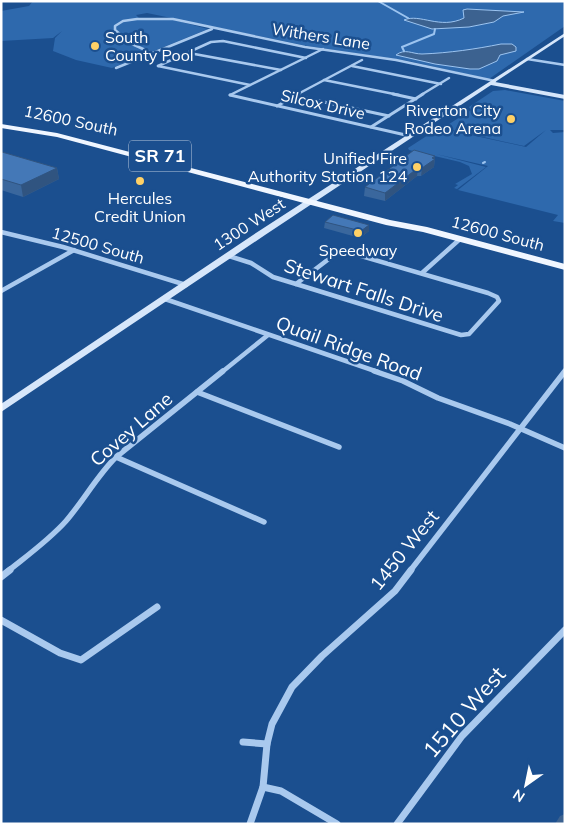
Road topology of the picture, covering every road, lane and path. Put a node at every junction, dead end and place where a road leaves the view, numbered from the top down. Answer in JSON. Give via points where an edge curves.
{"nodes":[{"id":1,"x":212,"y":29,"type":"junction"},
{"id":2,"x":563,"y":36,"type":"edge"},
{"id":3,"x":324,"y":49,"type":"junction"},
{"id":4,"x":152,"y":53,"type":"junction"},
{"id":5,"x":188,"y":53,"type":"junction"},
{"id":6,"x":306,"y":58,"type":"junction"},
{"id":7,"x":527,"y":59,"type":"junction"},
{"id":8,"x":362,"y":60,"type":"dead end"},
{"id":9,"x":565,"y":65,"type":"edge"},
{"id":10,"x":352,"y":66,"type":"junction"},
{"id":11,"x":116,"y":68,"type":"dead end"},
{"id":12,"x":282,"y":70,"type":"junction"},
{"id":13,"x":449,"y":78,"type":"dead end"},
{"id":14,"x":324,"y":80,"type":"junction"},
{"id":15,"x":493,"y":82,"type":"junction"},
{"id":16,"x":441,"y":84,"type":"junction"},
{"id":17,"x":250,"y":86,"type":"junction"},
{"id":18,"x":296,"y":96,"type":"junction"},
{"id":19,"x":565,"y":97,"type":"edge"},
{"id":20,"x":416,"y":99,"type":"junction"},
{"id":21,"x":276,"y":106,"type":"junction"},
{"id":22,"x":389,"y":116,"type":"junction"},
{"id":23,"x":1,"y":121,"type":"edge"},
{"id":24,"x":1,"y":126,"type":"edge"},
{"id":25,"x":371,"y":127,"type":"junction"},
{"id":26,"x":410,"y":136,"type":"junction"},
{"id":27,"x":314,"y":200,"type":"junction"},
{"id":28,"x":1,"y":232,"type":"edge"},
{"id":29,"x":460,"y":239,"type":"junction"},
{"id":30,"x":74,"y":250,"type":"junction"},
{"id":31,"x":229,"y":256,"type":"junction"},
{"id":32,"x":565,"y":267,"type":"edge"},
{"id":33,"x":422,"y":273,"type":"junction"},
{"id":34,"x":296,"y":284,"type":"junction"},
{"id":35,"x":186,"y":285,"type":"junction"},
{"id":36,"x":1,"y":291,"type":"edge"},
{"id":37,"x":166,"y":299,"type":"junction"},
{"id":38,"x":268,"y":335,"type":"junction"},
{"id":39,"x":565,"y":371,"type":"edge"},
{"id":40,"x":197,"y":392,"type":"junction"},
{"id":41,"x":1,"y":409,"type":"edge"},
{"id":42,"x":520,"y":429,"type":"junction"},
{"id":43,"x":339,"y":447,"type":"dead end"},
{"id":44,"x":565,"y":448,"type":"edge"},
{"id":45,"x":116,"y":457,"type":"junction"},
{"id":46,"x":264,"y":522,"type":"dead end"},
{"id":47,"x":1,"y":577,"type":"edge"},
{"id":48,"x":157,"y":607,"type":"dead end"},
{"id":49,"x":1,"y":620,"type":"edge"},
{"id":50,"x":565,"y":630,"type":"edge"},
{"id":51,"x":243,"y":742,"type":"dead end"},
{"id":52,"x":266,"y":744,"type":"junction"},
{"id":53,"x":263,"y":787,"type":"junction"},
{"id":54,"x":250,"y":824,"type":"edge"},
{"id":55,"x":337,"y":824,"type":"edge"},
{"id":56,"x":397,"y":824,"type":"edge"}],
"edges":[{"from":1,"to":3,"type":"street","name":"Withers Lane"},
{"from":1,"to":4,"type":"street"},
{"from":1,"to":4,"type":"street","name":"Withers Lane","via":[[174,19],[143,18],[118,23],[114,28],[137,47]]},
{"from":2,"to":7,"type":"street","name":"1300 West"},
{"from":3,"to":6,"type":"street"},
{"from":3,"to":15,"type":"street","name":"Withers Lane","via":[[396,60]]},
{"from":4,"to":11,"type":"street"},
{"from":5,"to":6,"type":"street","via":[[211,42],[223,41]]},
{"from":5,"to":12,"type":"street"},
{"from":5,"to":17,"type":"street","via":[[158,66]]},
{"from":6,"to":12,"type":"street"},
{"from":7,"to":9,"type":"street"},
{"from":7,"to":15,"type":"street","name":"1300 West"},
{"from":8,"to":10,"type":"street"},
{"from":10,"to":14,"type":"street"},
{"from":10,"to":16,"type":"street"},
{"from":12,"to":17,"type":"street"},
{"from":13,"to":16,"type":"street"},
{"from":14,"to":18,"type":"street"},
{"from":14,"to":20,"type":"street"},
{"from":15,"to":19,"type":"street"},
{"from":15,"to":26,"type":"street","name":"1300 West"},
{"from":16,"to":20,"type":"street"},
{"from":17,"to":21,"type":"street","name":"Silcox Drive","via":[[230,95]]},
{"from":18,"to":21,"type":"street"},
{"from":18,"to":22,"type":"street"},
{"from":20,"to":22,"type":"street"},
{"from":21,"to":25,"type":"street","name":"Silcox Drive"},
{"from":22,"to":25,"type":"street"},
{"from":23,"to":27,"type":"main road","name":"12600 South","number":"SR 71","via":[[74,134]]},
{"from":24,"to":27,"type":"main road","name":"12600 South","number":"SR 71","via":[[66,138]]},
{"from":25,"to":26,"type":"street","name":"Silcox Drive"},
{"from":26,"to":27,"type":"street","name":"1300 West"},
{"from":27,"to":29,"type":"main road","name":"12600 South","number":"SR 71","via":[[389,223]]},
{"from":27,"to":31,"type":"street","name":"1300 West"},
{"from":28,"to":30,"type":"street","name":"12500 South"},
{"from":29,"to":32,"type":"main road","name":"12600 South","number":"SR 71"},
{"from":29,"to":33,"type":"street"},
{"from":30,"to":35,"type":"street","name":"12500 South"},
{"from":30,"to":36,"type":"street"},
{"from":31,"to":34,"type":"street","name":"Stewart Falls Drive"},
{"from":31,"to":35,"type":"street","name":"1300 West"},
{"from":33,"to":34,"type":"street","via":[[344,251]]},
{"from":33,"to":34,"type":"street","name":"Stewart Falls Drive","via":[[488,292],[497,297],[497,304],[464,336]]},
{"from":35,"to":37,"type":"street","name":"1300 West"},
{"from":37,"to":38,"type":"street","name":"Quail Ridge Road"},
{"from":37,"to":41,"type":"street","name":"1300 West"},
{"from":38,"to":40,"type":"street","name":"Covey Lane"},
{"from":38,"to":42,"type":"street","name":"Quail Ridge Road","via":[[403,381]]},
{"from":39,"to":42,"type":"street","name":"1450 West"},
{"from":40,"to":43,"type":"street"},
{"from":40,"to":45,"type":"street","name":"Covey Lane"},
{"from":42,"to":44,"type":"street","name":"Quail Ridge Road"},
{"from":42,"to":52,"type":"street","name":"1450 West","via":[[395,591],[322,656],[292,688],[272,724]]},
{"from":45,"to":46,"type":"street"},
{"from":45,"to":47,"type":"street","name":"Covey Lane","via":[[58,529]]},
{"from":48,"to":49,"type":"street","via":[[81,660],[60,653]]},
{"from":50,"to":56,"type":"street","name":"1510 West","via":[[462,736]]},
{"from":51,"to":52,"type":"street"},
{"from":52,"to":53,"type":"street","name":"1450 West"},
{"from":53,"to":54,"type":"street","name":"1450 West"},
{"from":53,"to":55,"type":"street","via":[[280,791]]}]}
